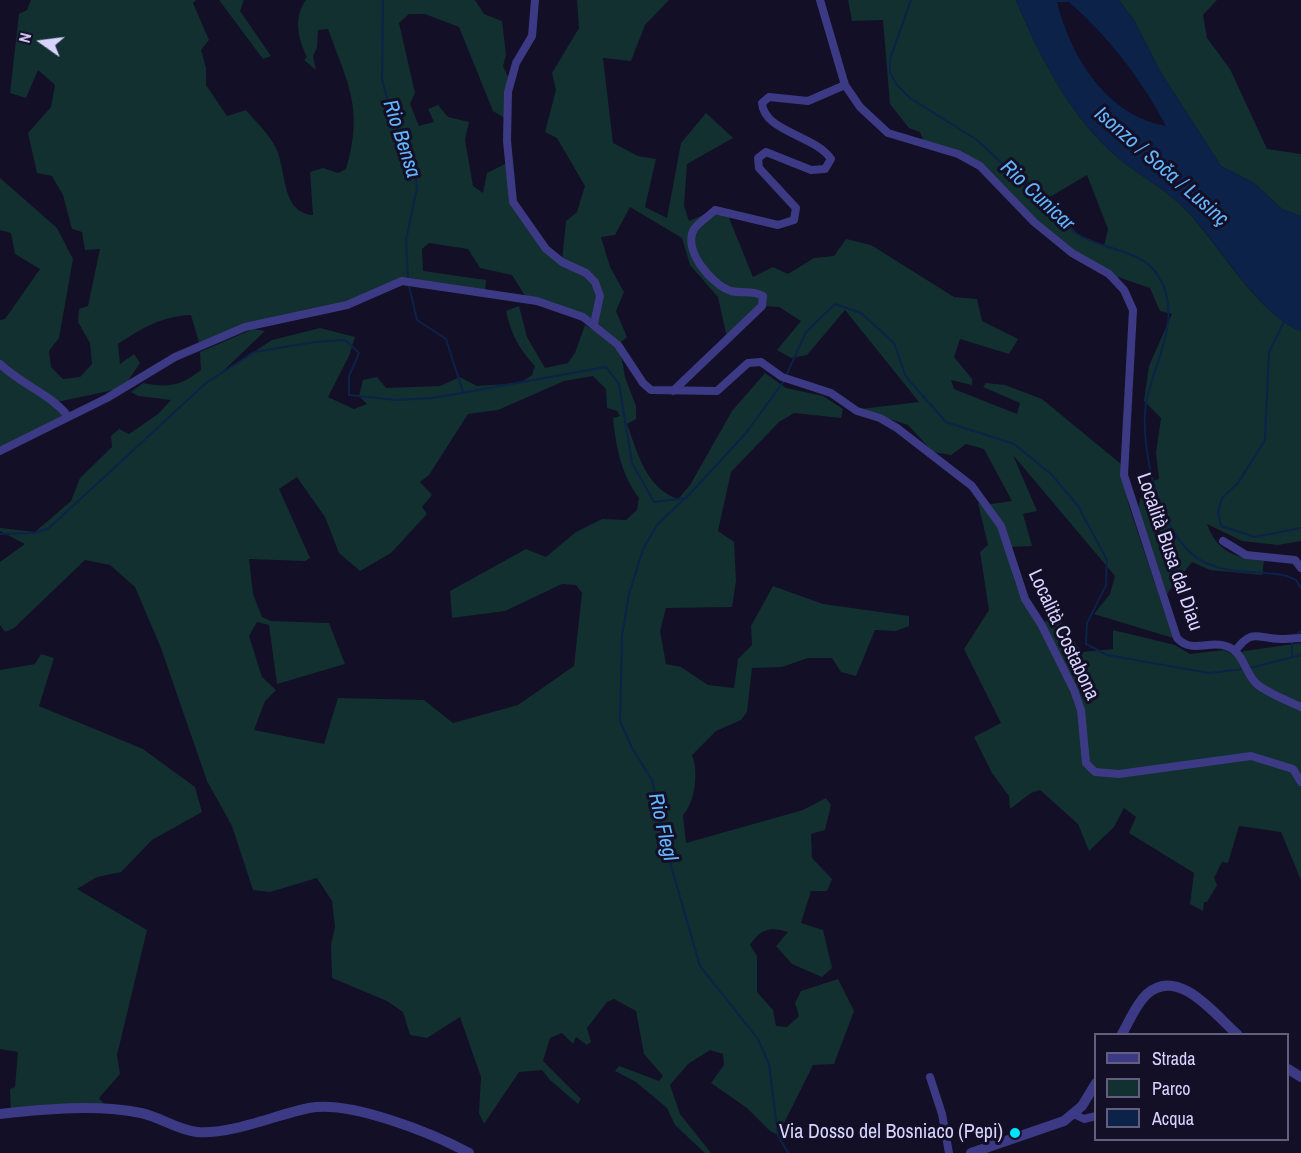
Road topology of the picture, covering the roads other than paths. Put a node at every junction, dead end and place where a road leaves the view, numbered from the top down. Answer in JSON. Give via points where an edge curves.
{"nodes":[{"id":1,"x":535,"y":0,"type":"edge"},
{"id":2,"x":820,"y":0,"type":"edge"},
{"id":3,"x":845,"y":85,"type":"junction"},
{"id":4,"x":594,"y":324,"type":"junction"},
{"id":5,"x":0,"y":364,"type":"edge"},
{"id":6,"x":673,"y":391,"type":"junction"},
{"id":7,"x":68,"y":416,"type":"junction"},
{"id":8,"x":0,"y":451,"type":"edge"},
{"id":9,"x":1223,"y":541,"type":"dead end"},
{"id":10,"x":1301,"y":568,"type":"edge"},
{"id":11,"x":1301,"y":638,"type":"edge"},
{"id":12,"x":1235,"y":651,"type":"junction"},
{"id":13,"x":1300,"y":706,"type":"edge"},
{"id":14,"x":1301,"y":782,"type":"edge"},
{"id":15,"x":1123,"y":1033,"type":"edge"},
{"id":16,"x":1235,"y":1033,"type":"edge"},
{"id":17,"x":930,"y":1077,"type":"dead end"},
{"id":18,"x":1094,"y":1084,"type":"edge"},
{"id":19,"x":0,"y":1114,"type":"edge"},
{"id":20,"x":1074,"y":1114,"type":"junction"},
{"id":21,"x":1094,"y":1116,"type":"edge"},
{"id":22,"x":469,"y":1153,"type":"edge"},
{"id":23,"x":949,"y":1153,"type":"edge"},
{"id":24,"x":971,"y":1153,"type":"edge"}],
"edges":[{"from":1,"to":4,"type":"street","via":[[532,36],[516,63],[508,92],[507,141],[513,202],[546,249],[595,282],[600,296]]},
{"from":2,"to":3,"type":"street","name":"Località Busa dal Diau"},
{"from":3,"to":6,"type":"street","via":[[808,101],[769,97],[762,103],[762,112],[770,121],[824,148],[831,159],[825,169],[811,170],[766,152],[758,158],[759,168],[796,208],[794,220],[778,225],[715,210],[694,229],[693,251],[709,275],[720,286],[763,296],[762,306]]},
{"from":3,"to":12,"type":"street","name":"Località Busa dal Diau","via":[[860,107],[888,133],[958,154],[980,166],[1034,222],[1072,253],[1109,274],[1124,290],[1133,310],[1124,475],[1177,638],[1191,647],[1225,645]]},
{"from":4,"to":6,"type":"street","via":[[618,345],[651,390]]},
{"from":4,"to":7,"type":"street","via":[[537,301],[402,282],[347,305],[244,327],[175,357],[107,398]]},
{"from":5,"to":7,"type":"street","via":[[18,381],[56,402]]},
{"from":6,"to":14,"type":"street","name":"Località Costabona","via":[[717,391],[754,361],[761,362],[794,382],[831,393],[857,411],[880,418],[972,486],[1001,526],[1025,599],[1074,690],[1081,710],[1086,763],[1095,772],[1119,774],[1251,756],[1293,769]]},
{"from":7,"to":8,"type":"street"},
{"from":9,"to":10,"type":"street","via":[[1238,553],[1295,560]]},
{"from":11,"to":12,"type":"street","via":[[1258,634],[1245,638]]},
{"from":12,"to":13,"type":"street","via":[[1259,686]]},
{"from":15,"to":16,"type":"street","via":[[1147,994],[1169,986],[1193,994]]},
{"from":17,"to":23,"type":"street"},
{"from":18,"to":20,"type":"street"},
{"from":19,"to":22,"type":"street","via":[[109,1110],[142,1113],[197,1132],[316,1107],[345,1108],[429,1134]]},
{"from":20,"to":21,"type":"street","via":[[1084,1119]]},
{"from":20,"to":24,"type":"street"}]}
